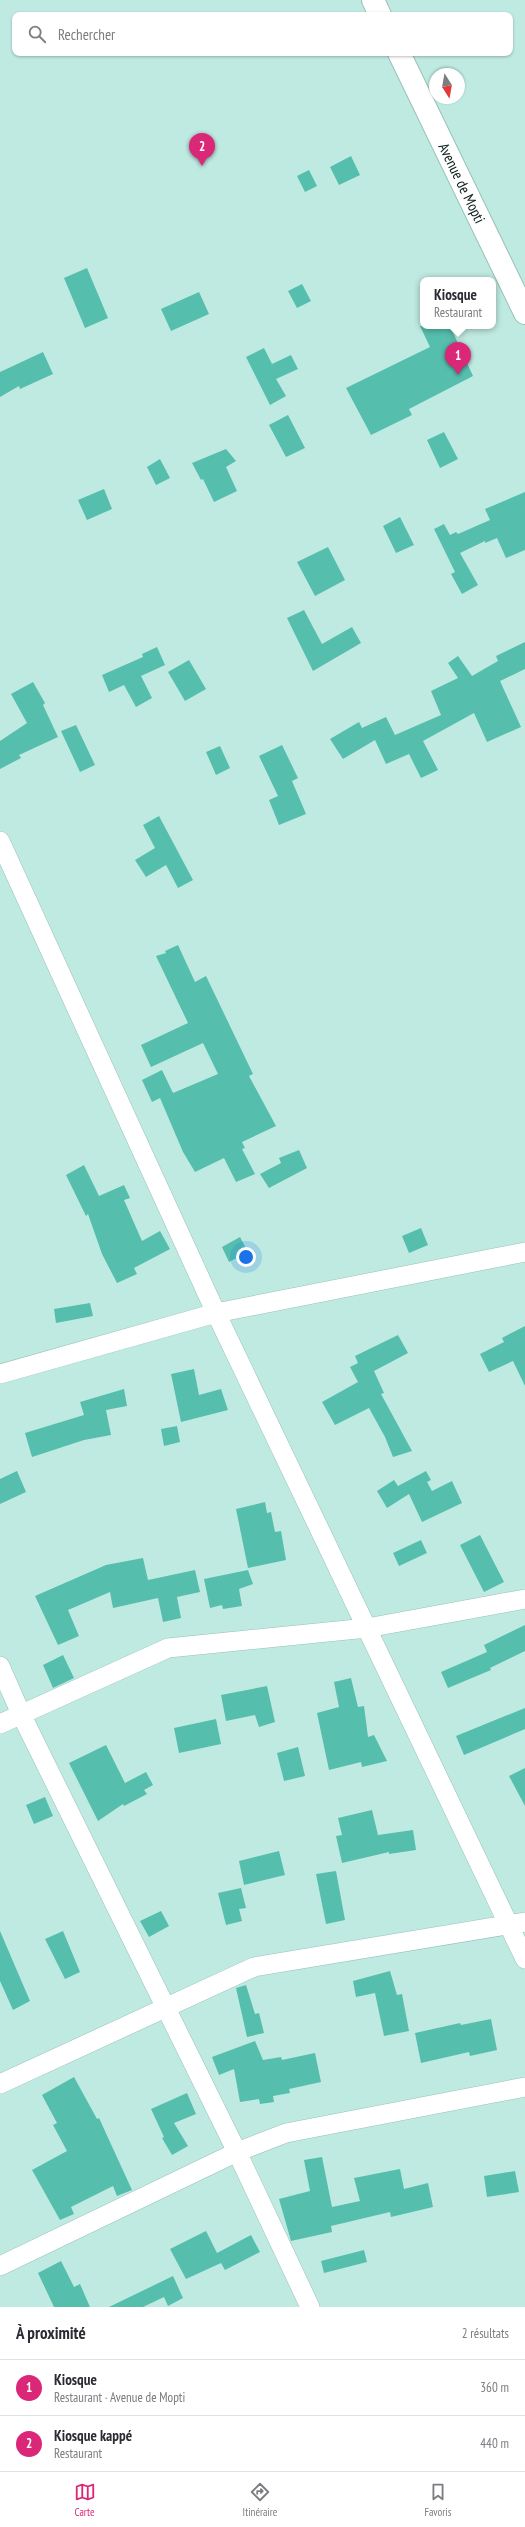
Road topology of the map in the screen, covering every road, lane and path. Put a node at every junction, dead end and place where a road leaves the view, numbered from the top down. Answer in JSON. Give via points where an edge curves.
{"nodes":[{"id":1,"x":373,"y":0,"type":"edge"},
{"id":2,"x":379,"y":12,"type":"edge"},
{"id":3,"x":400,"y":56,"type":"edge"},
{"id":4,"x":525,"y":312,"type":"edge"},
{"id":5,"x":0,"y":841,"type":"edge"},
{"id":6,"x":525,"y":1252,"type":"edge"},
{"id":7,"x":216,"y":1313,"type":"junction"},
{"id":8,"x":0,"y":1374,"type":"edge"},
{"id":9,"x":525,"y":1599,"type":"edge"},
{"id":10,"x":367,"y":1628,"type":"junction"},
{"id":11,"x":0,"y":1666,"type":"edge"},
{"id":12,"x":21,"y":1714,"type":"junction"},
{"id":13,"x":0,"y":1724,"type":"edge"},
{"id":14,"x":517,"y":1924,"type":"edge"},
{"id":15,"x":525,"y":1959,"type":"edge"},
{"id":16,"x":166,"y":2008,"type":"junction"},
{"id":17,"x":0,"y":2084,"type":"edge"},
{"id":18,"x":525,"y":2087,"type":"edge"},
{"id":19,"x":237,"y":2152,"type":"junction"},
{"id":20,"x":0,"y":2266,"type":"edge"},
{"id":21,"x":310,"y":2307,"type":"edge"}],
"edges":[{"from":1,"to":2,"type":"main road"},
{"from":3,"to":4,"type":"main road","name":"Avenue de Mopti"},
{"from":5,"to":7,"type":"street"},
{"from":6,"to":7,"type":"street"},
{"from":7,"to":8,"type":"street"},
{"from":7,"to":10,"type":"street"},
{"from":9,"to":10,"type":"street"},
{"from":10,"to":12,"type":"street","via":[[168,1648]]},
{"from":10,"to":14,"type":"street"},
{"from":11,"to":12,"type":"street"},
{"from":12,"to":13,"type":"street"},
{"from":12,"to":16,"type":"street"},
{"from":14,"to":15,"type":"street"},
{"from":14,"to":16,"type":"street","via":[[254,1967]]},
{"from":16,"to":17,"type":"street"},
{"from":16,"to":19,"type":"street"},
{"from":18,"to":19,"type":"street","via":[[286,2134]]},
{"from":19,"to":20,"type":"street"},
{"from":19,"to":21,"type":"street"}]}
